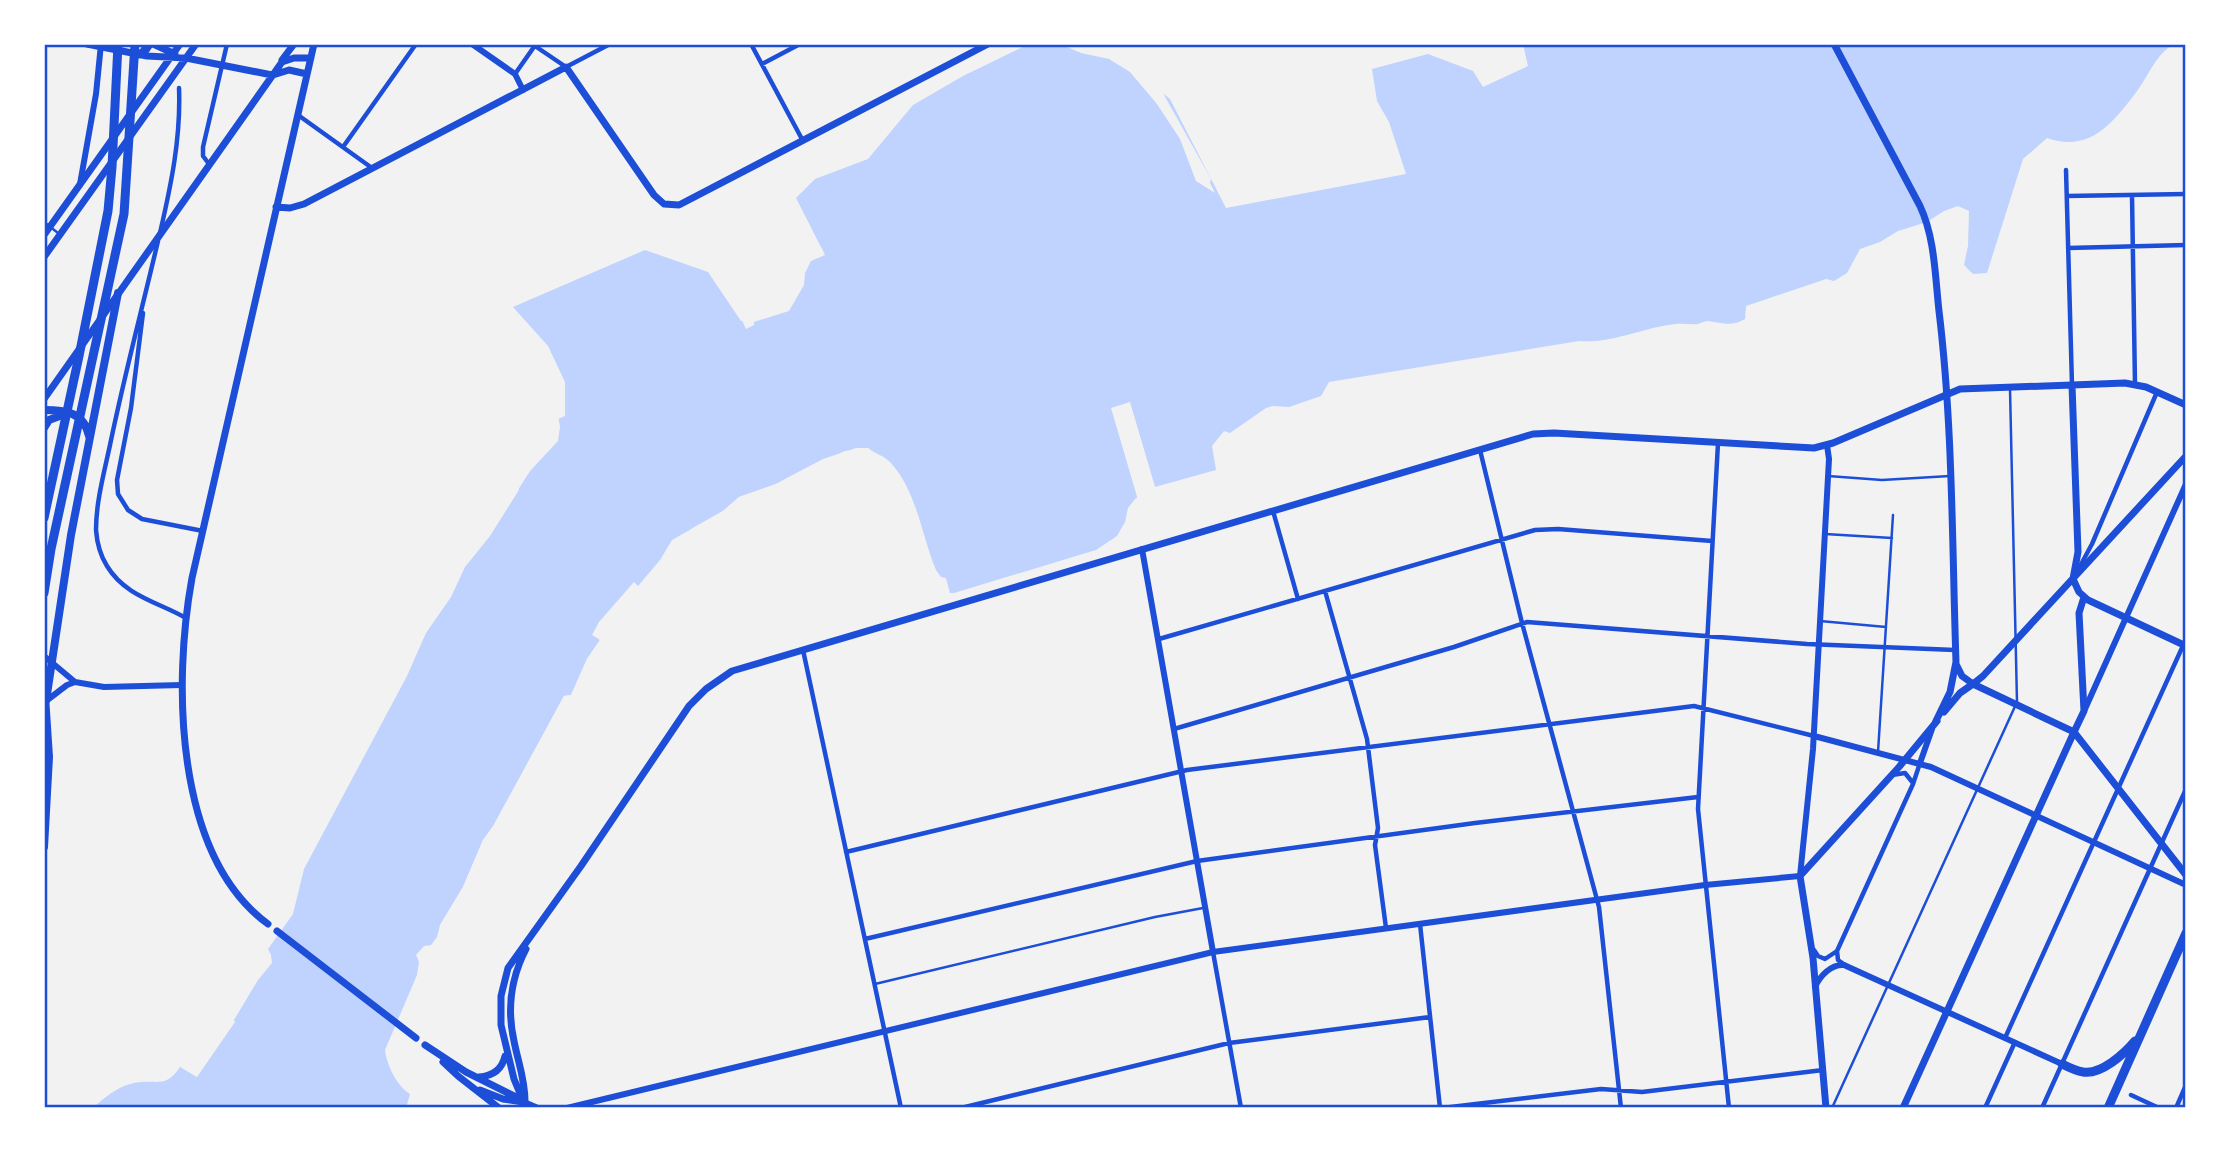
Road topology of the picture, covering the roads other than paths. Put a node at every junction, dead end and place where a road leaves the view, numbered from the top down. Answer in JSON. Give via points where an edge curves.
{"nodes":[{"id":1,"x":87,"y":44,"type":"edge"},
{"id":2,"x":118,"y":44,"type":"edge"},
{"id":3,"x":135,"y":44,"type":"edge"},
{"id":4,"x":151,"y":44,"type":"edge"},
{"id":5,"x":180,"y":44,"type":"edge"},
{"id":6,"x":196,"y":44,"type":"edge"},
{"id":7,"x":227,"y":44,"type":"edge"},
{"id":8,"x":294,"y":44,"type":"edge"},
{"id":9,"x":314,"y":44,"type":"edge"},
{"id":10,"x":416,"y":44,"type":"edge"},
{"id":11,"x":472,"y":44,"type":"edge"},
{"id":12,"x":610,"y":44,"type":"edge"},
{"id":13,"x":751,"y":44,"type":"edge"},
{"id":14,"x":800,"y":44,"type":"edge"},
{"id":15,"x":988,"y":44,"type":"edge"},
{"id":16,"x":1834,"y":44,"type":"edge"},
{"id":17,"x":101,"y":45,"type":"edge"},
{"id":18,"x":536,"y":45,"type":"edge"},
{"id":19,"x":139,"y":54,"type":"junction"},
{"id":20,"x":172,"y":55,"type":"junction"},
{"id":21,"x":186,"y":58,"type":"junction"},
{"id":22,"x":310,"y":58,"type":"junction"},
{"id":23,"x":282,"y":62,"type":"junction"},
{"id":24,"x":762,"y":64,"type":"junction"},
{"id":25,"x":222,"y":65,"type":"junction"},
{"id":26,"x":566,"y":67,"type":"junction"},
{"id":27,"x":307,"y":74,"type":"junction"},
{"id":28,"x":515,"y":74,"type":"junction"},
{"id":29,"x":272,"y":75,"type":"junction"},
{"id":30,"x":179,"y":89,"type":"dead end"},
{"id":31,"x":523,"y":90,"type":"junction"},
{"id":32,"x":297,"y":115,"type":"junction"},
{"id":33,"x":803,"y":142,"type":"junction"},
{"id":34,"x":343,"y":147,"type":"junction"},
{"id":35,"x":209,"y":164,"type":"junction"},
{"id":36,"x":372,"y":168,"type":"junction"},
{"id":37,"x":2066,"y":170,"type":"dead end"},
{"id":38,"x":79,"y":186,"type":"junction"},
{"id":39,"x":2186,"y":194,"type":"edge"},
{"id":40,"x":2132,"y":195,"type":"junction"},
{"id":41,"x":2067,"y":196,"type":"junction"},
{"id":42,"x":276,"y":207,"type":"junction"},
{"id":43,"x":47,"y":225,"type":"edge"},
{"id":44,"x":60,"y":234,"type":"junction"},
{"id":45,"x":44,"y":235,"type":"edge"},
{"id":46,"x":2186,"y":245,"type":"edge"},
{"id":47,"x":2134,"y":247,"type":"junction"},
{"id":48,"x":2068,"y":248,"type":"junction"},
{"id":49,"x":44,"y":257,"type":"edge"},
{"id":50,"x":118,"y":293,"type":"junction"},
{"id":51,"x":143,"y":305,"type":"junction"},
{"id":52,"x":2072,"y":385,"type":"junction"},
{"id":53,"x":2135,"y":385,"type":"junction"},
{"id":54,"x":2010,"y":386,"type":"junction"},
{"id":55,"x":2157,"y":392,"type":"junction"},
{"id":56,"x":1948,"y":393,"type":"junction"},
{"id":57,"x":44,"y":399,"type":"edge"},
{"id":58,"x":2186,"y":405,"type":"edge"},
{"id":59,"x":44,"y":410,"type":"edge"},
{"id":60,"x":71,"y":413,"type":"junction"},
{"id":61,"x":44,"y":428,"type":"edge"},
{"id":62,"x":89,"y":439,"type":"junction"},
{"id":63,"x":1718,"y":443,"type":"junction"},
{"id":64,"x":1827,"y":445,"type":"junction"},
{"id":65,"x":1479,"y":450,"type":"junction"},
{"id":66,"x":2186,"y":456,"type":"edge"},
{"id":67,"x":2173,"y":470,"type":"junction"},
{"id":68,"x":2186,"y":471,"type":"edge"},
{"id":69,"x":1829,"y":476,"type":"junction"},
{"id":70,"x":1950,"y":476,"type":"junction"},
{"id":71,"x":2186,"y":484,"type":"edge"},
{"id":72,"x":1273,"y":511,"type":"junction"},
{"id":73,"x":1893,"y":515,"type":"dead end"},
{"id":74,"x":44,"y":518,"type":"edge"},
{"id":75,"x":203,"y":531,"type":"junction"},
{"id":76,"x":1825,"y":534,"type":"junction"},
{"id":77,"x":1892,"y":538,"type":"junction"},
{"id":78,"x":1501,"y":539,"type":"junction"},
{"id":79,"x":1712,"y":541,"type":"junction"},
{"id":80,"x":1142,"y":549,"type":"junction"},
{"id":81,"x":2073,"y":579,"type":"junction"},
{"id":82,"x":1325,"y":591,"type":"junction"},
{"id":83,"x":44,"y":593,"type":"edge"},
{"id":84,"x":2084,"y":597,"type":"junction"},
{"id":85,"x":1298,"y":599,"type":"junction"},
{"id":86,"x":2126,"y":617,"type":"junction"},
{"id":87,"x":186,"y":618,"type":"junction"},
{"id":88,"x":1820,"y":621,"type":"junction"},
{"id":89,"x":1522,"y":623,"type":"junction"},
{"id":90,"x":1886,"y":627,"type":"junction"},
{"id":91,"x":1707,"y":636,"type":"junction"},
{"id":92,"x":1158,"y":639,"type":"junction"},
{"id":93,"x":2017,"y":640,"type":"junction"},
{"id":94,"x":2185,"y":643,"type":"edge"},
{"id":95,"x":1819,"y":644,"type":"junction"},
{"id":96,"x":1885,"y":647,"type":"junction"},
{"id":97,"x":802,"y":649,"type":"junction"},
{"id":98,"x":1955,"y":650,"type":"junction"},
{"id":99,"x":44,"y":656,"type":"edge"},
{"id":100,"x":1955,"y":662,"type":"junction"},
{"id":101,"x":52,"y":664,"type":"junction"},
{"id":102,"x":1350,"y":678,"type":"junction"},
{"id":103,"x":44,"y":682,"type":"edge"},
{"id":104,"x":75,"y":682,"type":"junction"},
{"id":105,"x":1973,"y":684,"type":"junction"},
{"id":106,"x":181,"y":685,"type":"junction"},
{"id":107,"x":46,"y":701,"type":"junction"},
{"id":108,"x":2016,"y":705,"type":"junction"},
{"id":109,"x":1703,"y":708,"type":"junction"},
{"id":110,"x":2084,"y":710,"type":"junction"},
{"id":111,"x":1550,"y":723,"type":"junction"},
{"id":112,"x":1935,"y":723,"type":"junction"},
{"id":113,"x":1174,"y":729,"type":"junction"},
{"id":114,"x":2074,"y":733,"type":"junction"},
{"id":115,"x":1814,"y":736,"type":"junction"},
{"id":116,"x":1367,"y":746,"type":"junction"},
{"id":117,"x":1878,"y":752,"type":"junction"},
{"id":118,"x":1906,"y":759,"type":"junction"},
{"id":119,"x":1920,"y":763,"type":"junction"},
{"id":120,"x":1181,"y":771,"type":"junction"},
{"id":121,"x":1892,"y":775,"type":"junction"},
{"id":122,"x":1913,"y":784,"type":"junction"},
{"id":123,"x":1977,"y":788,"type":"junction"},
{"id":124,"x":2119,"y":788,"type":"junction"},
{"id":125,"x":2186,"y":789,"type":"edge"},
{"id":126,"x":1698,"y":797,"type":"junction"},
{"id":127,"x":1573,"y":811,"type":"junction"},
{"id":128,"x":2036,"y":815,"type":"junction"},
{"id":129,"x":1376,"y":836,"type":"junction"},
{"id":130,"x":2095,"y":842,"type":"junction"},
{"id":131,"x":2162,"y":844,"type":"junction"},
{"id":132,"x":44,"y":847,"type":"edge"},
{"id":133,"x":846,"y":852,"type":"junction"},
{"id":134,"x":1197,"y":861,"type":"junction"},
{"id":135,"x":2151,"y":868,"type":"junction"},
{"id":136,"x":2186,"y":875,"type":"edge"},
{"id":137,"x":1800,"y":876,"type":"junction"},
{"id":138,"x":1705,"y":885,"type":"junction"},
{"id":139,"x":2186,"y":885,"type":"edge"},
{"id":140,"x":1597,"y":900,"type":"junction"},
{"id":141,"x":1206,"y":907,"type":"junction"},
{"id":142,"x":1420,"y":923,"type":"junction"},
{"id":143,"x":268,"y":924,"type":"dead end"},
{"id":144,"x":1386,"y":928,"type":"junction"},
{"id":145,"x":277,"y":931,"type":"dead end"},
{"id":146,"x":2186,"y":933,"type":"edge"},
{"id":147,"x":531,"y":938,"type":"junction"},
{"id":148,"x":865,"y":940,"type":"junction"},
{"id":149,"x":1810,"y":943,"type":"junction"},
{"id":150,"x":1837,"y":951,"type":"junction"},
{"id":151,"x":1213,"y":952,"type":"junction"},
{"id":152,"x":1846,"y":965,"type":"junction"},
{"id":153,"x":875,"y":984,"type":"junction"},
{"id":154,"x":1888,"y":985,"type":"junction"},
{"id":155,"x":1815,"y":987,"type":"junction"},
{"id":156,"x":1947,"y":1012,"type":"junction"},
{"id":157,"x":1430,"y":1017,"type":"junction"},
{"id":158,"x":2147,"y":1022,"type":"junction"},
{"id":159,"x":885,"y":1032,"type":"junction"},
{"id":160,"x":416,"y":1038,"type":"dead end"},
{"id":161,"x":2006,"y":1038,"type":"junction"},
{"id":162,"x":2015,"y":1042,"type":"junction"},
{"id":163,"x":1229,"y":1043,"type":"junction"},
{"id":164,"x":425,"y":1045,"type":"dead end"},
{"id":165,"x":433,"y":1051,"type":"junction"},
{"id":166,"x":506,"y":1052,"type":"junction"},
{"id":167,"x":2062,"y":1064,"type":"junction"},
{"id":168,"x":1822,"y":1070,"type":"junction"},
{"id":169,"x":474,"y":1076,"type":"junction"},
{"id":170,"x":464,"y":1082,"type":"junction"},
{"id":171,"x":1727,"y":1082,"type":"junction"},
{"id":172,"x":2186,"y":1085,"type":"edge"},
{"id":173,"x":1619,"y":1089,"type":"junction"},
{"id":174,"x":2131,"y":1095,"type":"dead end"},
{"id":175,"x":525,"y":1105,"type":"edge"},
{"id":176,"x":591,"y":1106,"type":"edge"},
{"id":177,"x":499,"y":1108,"type":"edge"},
{"id":178,"x":538,"y":1108,"type":"edge"},
{"id":179,"x":567,"y":1108,"type":"edge"},
{"id":180,"x":901,"y":1108,"type":"edge"},
{"id":181,"x":961,"y":1108,"type":"edge"},
{"id":182,"x":1241,"y":1108,"type":"edge"},
{"id":183,"x":1441,"y":1108,"type":"edge"},
{"id":184,"x":1621,"y":1108,"type":"edge"},
{"id":185,"x":1729,"y":1108,"type":"edge"},
{"id":186,"x":1826,"y":1108,"type":"edge"},
{"id":187,"x":1832,"y":1108,"type":"edge"},
{"id":188,"x":1903,"y":1108,"type":"edge"},
{"id":189,"x":1985,"y":1108,"type":"edge"},
{"id":190,"x":2042,"y":1108,"type":"edge"},
{"id":191,"x":2108,"y":1108,"type":"edge"},
{"id":192,"x":2159,"y":1108,"type":"edge"},
{"id":193,"x":2176,"y":1108,"type":"edge"}],
"edges":[{"from":1,"to":17,"type":"main road"},
{"from":2,"to":74,"type":"highway","via":[[110,197]]},
{"from":3,"to":83,"type":"highway","via":[[125,206]]},
{"from":4,"to":19,"type":"highway"},
{"from":4,"to":20,"type":"main road"},
{"from":5,"to":20,"type":"main road"},
{"from":6,"to":21,"type":"main road"},
{"from":7,"to":25,"type":"street"},
{"from":8,"to":23,"type":"main road"},
{"from":9,"to":22,"type":"main road"},
{"from":10,"to":34,"type":"street"},
{"from":11,"to":28,"type":"street"},
{"from":12,"to":26,"type":"street"},
{"from":13,"to":24,"type":"street"},
{"from":14,"to":24,"type":"street"},
{"from":15,"to":33,"type":"main road"},
{"from":16,"to":56,"type":"main road","via":[[1922,211],[1931,242]]},
{"from":17,"to":19,"type":"main road"},
{"from":17,"to":38,"type":"street"},
{"from":18,"to":26,"type":"street"},
{"from":18,"to":28,"type":"street"},
{"from":19,"to":20,"type":"main road"},
{"from":20,"to":21,"type":"main road"},
{"from":20,"to":38,"type":"main road"},
{"from":21,"to":25,"type":"main road"},
{"from":21,"to":44,"type":"main road"},
{"from":22,"to":23,"type":"main road"},
{"from":22,"to":27,"type":"main road"},
{"from":23,"to":29,"type":"main road"},
{"from":24,"to":33,"type":"street"},
{"from":25,"to":29,"type":"main road"},
{"from":25,"to":35,"type":"street","via":[[203,150]]},
{"from":26,"to":31,"type":"main road"},
{"from":26,"to":33,"type":"main road","via":[[652,193],[668,205],[686,203]]},
{"from":27,"to":29,"type":"main road","via":[[289,70]]},
{"from":27,"to":32,"type":"main road"},
{"from":28,"to":31,"type":"street"},
{"from":29,"to":35,"type":"main road"},
{"from":30,"to":51,"type":"street","via":[[174,167]]},
{"from":31,"to":36,"type":"main road"},
{"from":32,"to":34,"type":"street"},
{"from":32,"to":42,"type":"main road"},
{"from":34,"to":36,"type":"street"},
{"from":35,"to":50,"type":"main road"},
{"from":36,"to":42,"type":"main road","via":[[299,206]]},
{"from":37,"to":41,"type":"street"},
{"from":38,"to":43,"type":"main road"},
{"from":39,"to":40,"type":"street"},
{"from":40,"to":41,"type":"street"},
{"from":40,"to":47,"type":"street"},
{"from":41,"to":48,"type":"street"},
{"from":42,"to":75,"type":"main road"},
{"from":43,"to":44,"type":"lane"},
{"from":43,"to":45,"type":"main road"},
{"from":44,"to":49,"type":"main road"},
{"from":46,"to":47,"type":"street"},
{"from":47,"to":48,"type":"street"},
{"from":47,"to":53,"type":"street"},
{"from":48,"to":52,"type":"street"},
{"from":50,"to":57,"type":"main road"},
{"from":50,"to":62,"type":"highway"},
{"from":51,"to":75,"type":"street","via":[[118,494],[128,510],[142,519]]},
{"from":51,"to":87,"type":"street","via":[[106,463],[97,537],[107,567],[124,587]]},
{"from":52,"to":53,"type":"main road"},
{"from":52,"to":54,"type":"main road"},
{"from":52,"to":81,"type":"main road","via":[[2078,552]]},
{"from":53,"to":55,"type":"main road"},
{"from":54,"to":56,"type":"main road"},
{"from":54,"to":93,"type":"lane"},
{"from":55,"to":58,"type":"main road"},
{"from":55,"to":81,"type":"street"},
{"from":56,"to":64,"type":"main road"},
{"from":56,"to":70,"type":"main road"},
{"from":59,"to":60,"type":"highway"},
{"from":60,"to":61,"type":"highway","via":[[54,417]]},
{"from":60,"to":62,"type":"highway","via":[[82,419]]},
{"from":62,"to":101,"type":"highway"},
{"from":63,"to":64,"type":"main road","via":[[1807,449]]},
{"from":63,"to":65,"type":"main road","via":[[1544,433]]},
{"from":63,"to":79,"type":"street"},
{"from":64,"to":69,"type":"street"},
{"from":65,"to":72,"type":"main road"},
{"from":65,"to":78,"type":"street"},
{"from":66,"to":67,"type":"main road"},
{"from":67,"to":68,"type":"main road"},
{"from":67,"to":81,"type":"main road"},
{"from":69,"to":70,"type":"lane","via":[[1882,480]]},
{"from":69,"to":76,"type":"street"},
{"from":70,"to":98,"type":"main road"},
{"from":71,"to":86,"type":"street"},
{"from":72,"to":80,"type":"main road"},
{"from":72,"to":85,"type":"street"},
{"from":73,"to":77,"type":"lane"},
{"from":75,"to":87,"type":"main road"},
{"from":76,"to":77,"type":"lane"},
{"from":76,"to":88,"type":"street"},
{"from":77,"to":90,"type":"lane"},
{"from":78,"to":79,"type":"street","via":[[1550,529]]},
{"from":78,"to":82,"type":"street"},
{"from":78,"to":89,"type":"street"},
{"from":79,"to":91,"type":"street"},
{"from":80,"to":92,"type":"street"},
{"from":80,"to":97,"type":"main road"},
{"from":81,"to":84,"type":"main road"},
{"from":81,"to":93,"type":"main road"},
{"from":82,"to":85,"type":"street"},
{"from":82,"to":102,"type":"street"},
{"from":84,"to":86,"type":"main road"},
{"from":84,"to":110,"type":"main road","via":[[2079,612]]},
{"from":85,"to":92,"type":"street"},
{"from":86,"to":94,"type":"main road"},
{"from":86,"to":110,"type":"street"},
{"from":87,"to":106,"type":"main road"},
{"from":88,"to":90,"type":"lane"},
{"from":88,"to":95,"type":"street"},
{"from":89,"to":91,"type":"street"},
{"from":89,"to":102,"type":"street"},
{"from":89,"to":111,"type":"street"},
{"from":90,"to":96,"type":"lane"},
{"from":91,"to":95,"type":"street"},
{"from":91,"to":109,"type":"street"},
{"from":92,"to":113,"type":"street"},
{"from":93,"to":105,"type":"main road"},
{"from":93,"to":108,"type":"lane"},
{"from":94,"to":124,"type":"street"},
{"from":95,"to":96,"type":"street"},
{"from":95,"to":115,"type":"street"},
{"from":96,"to":98,"type":"street"},
{"from":96,"to":117,"type":"lane"},
{"from":97,"to":133,"type":"street"},
{"from":97,"to":147,"type":"main road","via":[[732,671],[694,700]]},
{"from":98,"to":100,"type":"main road"},
{"from":99,"to":101,"type":"street"},
{"from":100,"to":105,"type":"main road"},
{"from":100,"to":112,"type":"main road","via":[[1950,692]]},
{"from":101,"to":104,"type":"street"},
{"from":101,"to":107,"type":"highway"},
{"from":102,"to":113,"type":"street"},
{"from":102,"to":116,"type":"street"},
{"from":103,"to":107,"type":"highway"},
{"from":104,"to":106,"type":"street"},
{"from":104,"to":107,"type":"street"},
{"from":105,"to":108,"type":"main road"},
{"from":105,"to":112,"type":"main road","via":[[1956,696]]},
{"from":106,"to":143,"type":"main road","via":[[187,754],[207,842],[225,879],[244,904]]},
{"from":107,"to":132,"type":"highway","via":[[49,757]]},
{"from":108,"to":114,"type":"main road"},
{"from":108,"to":123,"type":"lane"},
{"from":109,"to":111,"type":"street"},
{"from":109,"to":115,"type":"street"},
{"from":109,"to":126,"type":"street"},
{"from":110,"to":114,"type":"main road"},
{"from":111,"to":116,"type":"street"},
{"from":111,"to":127,"type":"street"},
{"from":112,"to":118,"type":"main road"},
{"from":112,"to":119,"type":"street"},
{"from":113,"to":120,"type":"street"},
{"from":114,"to":124,"type":"main road"},
{"from":114,"to":128,"type":"main road"},
{"from":115,"to":117,"type":"street"},
{"from":115,"to":137,"type":"street"},
{"from":116,"to":120,"type":"street"},
{"from":116,"to":129,"type":"street"},
{"from":117,"to":118,"type":"street"},
{"from":118,"to":119,"type":"street"},
{"from":118,"to":121,"type":"main road"},
{"from":119,"to":122,"type":"street"},
{"from":119,"to":123,"type":"street"},
{"from":120,"to":133,"type":"street"},
{"from":120,"to":134,"type":"street"},
{"from":121,"to":122,"type":"street","via":[[1905,773]]},
{"from":121,"to":137,"type":"main road"},
{"from":122,"to":150,"type":"street"},
{"from":123,"to":128,"type":"street"},
{"from":123,"to":154,"type":"lane"},
{"from":124,"to":130,"type":"street"},
{"from":124,"to":131,"type":"main road"},
{"from":125,"to":131,"type":"street"},
{"from":126,"to":127,"type":"street"},
{"from":126,"to":138,"type":"street"},
{"from":127,"to":129,"type":"street"},
{"from":127,"to":140,"type":"street"},
{"from":128,"to":130,"type":"street"},
{"from":128,"to":156,"type":"main road"},
{"from":129,"to":134,"type":"street"},
{"from":129,"to":144,"type":"street"},
{"from":130,"to":135,"type":"street"},
{"from":130,"to":161,"type":"street"},
{"from":131,"to":135,"type":"street"},
{"from":131,"to":136,"type":"main road"},
{"from":133,"to":148,"type":"street"},
{"from":134,"to":141,"type":"street"},
{"from":134,"to":148,"type":"street"},
{"from":135,"to":139,"type":"street"},
{"from":135,"to":167,"type":"street"},
{"from":137,"to":138,"type":"street"},
{"from":137,"to":149,"type":"main road"},
{"from":138,"to":140,"type":"street"},
{"from":138,"to":171,"type":"street"},
{"from":140,"to":142,"type":"street"},
{"from":140,"to":173,"type":"street"},
{"from":141,"to":151,"type":"street"},
{"from":141,"to":153,"type":"lane"},
{"from":142,"to":144,"type":"street"},
{"from":142,"to":157,"type":"street"},
{"from":144,"to":151,"type":"street"},
{"from":145,"to":160,"type":"main road"},
{"from":146,"to":158,"type":"highway"},
{"from":146,"to":191,"type":"highway"},
{"from":147,"to":166,"type":"main road","via":[[512,962],[503,985],[500,1017]]},
{"from":147,"to":175,"type":"main road","via":[[518,965],[510,1009],[525,1082]]},
{"from":148,"to":153,"type":"street"},
{"from":149,"to":150,"type":"street","via":[[1821,958]]},
{"from":149,"to":155,"type":"main road"},
{"from":150,"to":152,"type":"street","via":[[1838,960]]},
{"from":151,"to":159,"type":"street"},
{"from":151,"to":163,"type":"street"},
{"from":152,"to":154,"type":"street"},
{"from":152,"to":155,"type":"street","via":[[1833,967]]},
{"from":153,"to":159,"type":"street"},
{"from":154,"to":156,"type":"street"},
{"from":154,"to":187,"type":"lane"},
{"from":155,"to":168,"type":"main road"},
{"from":156,"to":161,"type":"street"},
{"from":156,"to":188,"type":"main road"},
{"from":157,"to":163,"type":"street"},
{"from":157,"to":183,"type":"street"},
{"from":158,"to":167,"type":"highway","via":[[2131,1046],[2098,1069],[2083,1072]]},
{"from":158,"to":191,"type":"highway"},
{"from":159,"to":176,"type":"street"},
{"from":159,"to":180,"type":"street"},
{"from":161,"to":162,"type":"street"},
{"from":162,"to":167,"type":"street"},
{"from":162,"to":189,"type":"street"},
{"from":163,"to":181,"type":"street"},
{"from":163,"to":182,"type":"street"},
{"from":164,"to":165,"type":"main road"},
{"from":165,"to":169,"type":"main road"},
{"from":165,"to":170,"type":"main road"},
{"from":166,"to":169,"type":"main road","via":[[496,1072]]},
{"from":166,"to":175,"type":"main road"},
{"from":167,"to":190,"type":"street"},
{"from":168,"to":171,"type":"street"},
{"from":168,"to":186,"type":"main road"},
{"from":169,"to":175,"type":"main road"},
{"from":170,"to":175,"type":"main road"},
{"from":170,"to":177,"type":"main road"},
{"from":171,"to":173,"type":"street","via":[[1637,1093]]},
{"from":171,"to":185,"type":"street"},
{"from":172,"to":193,"type":"street"},
{"from":173,"to":183,"type":"street"},
{"from":173,"to":184,"type":"street"},
{"from":174,"to":192,"type":"street"},
{"from":175,"to":178,"type":"street"},
{"from":176,"to":179,"type":"street"}]}
